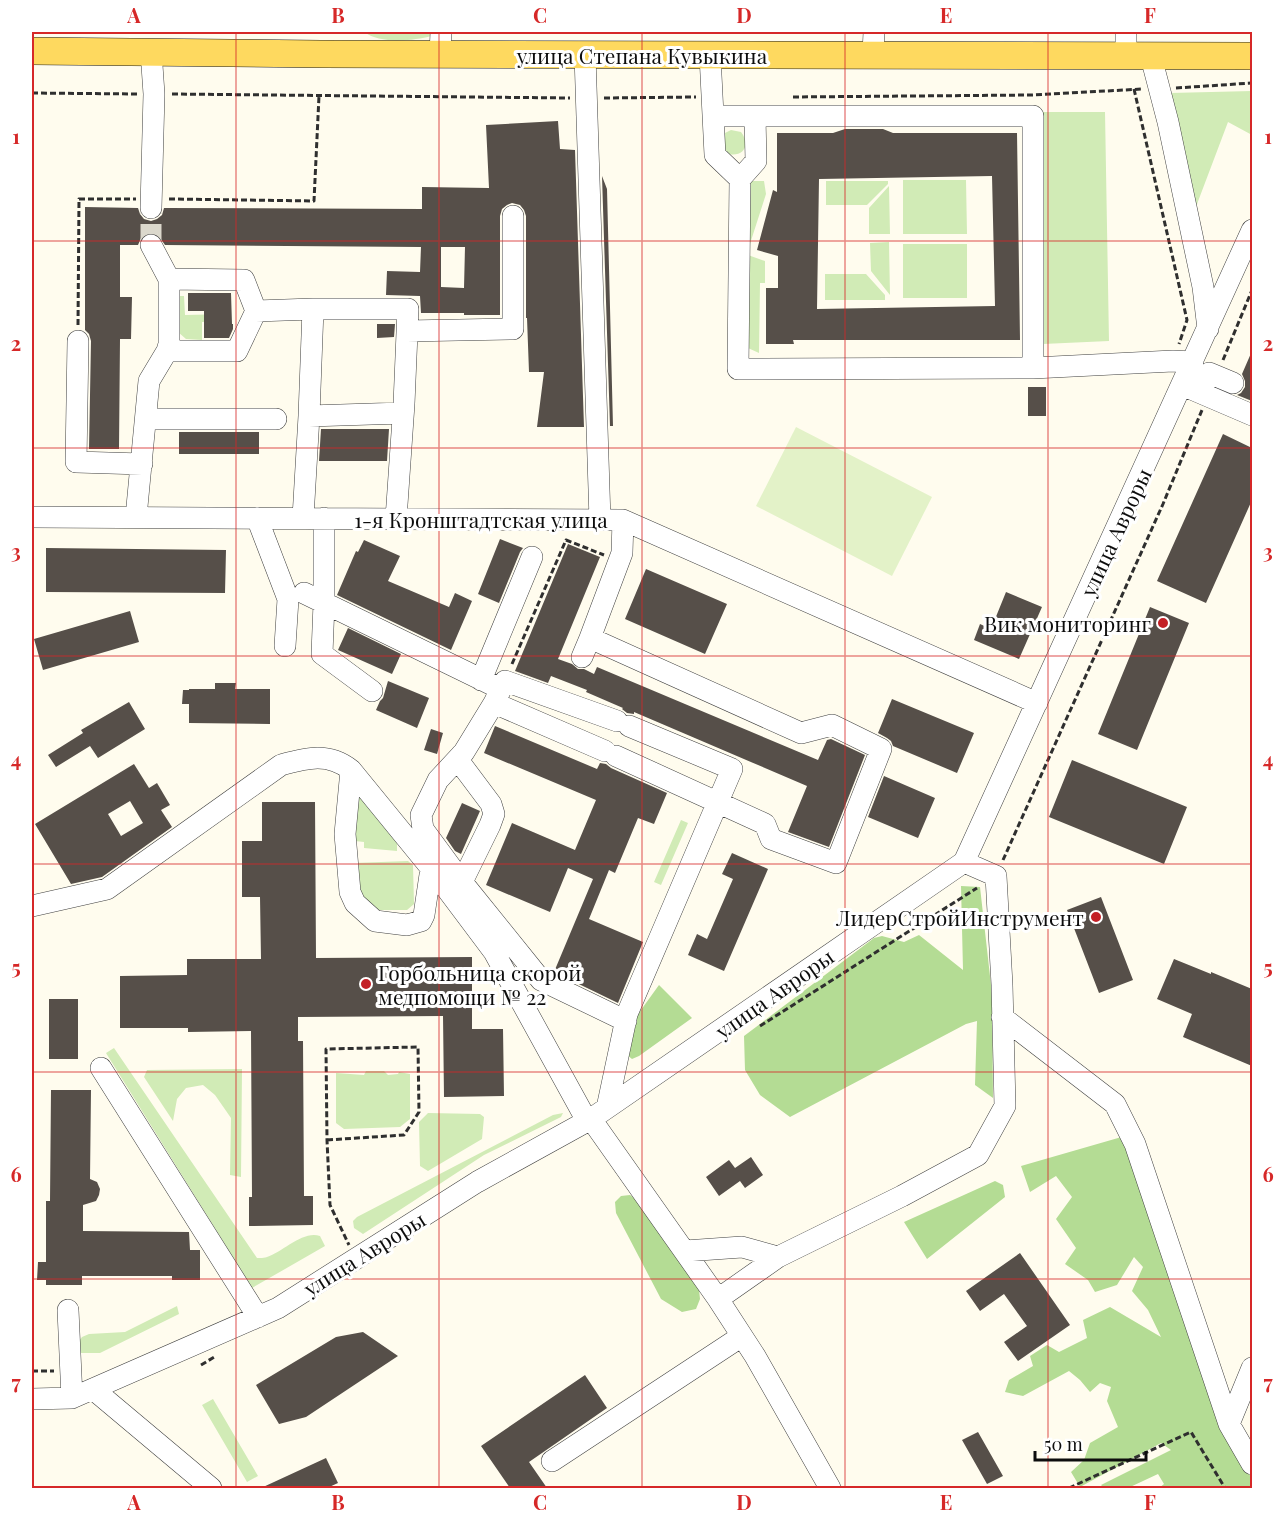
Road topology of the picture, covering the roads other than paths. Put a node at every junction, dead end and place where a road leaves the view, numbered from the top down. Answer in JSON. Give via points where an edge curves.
{"nodes":[{"id":1,"x":325,"y":43,"type":"edge"},
{"id":2,"x":441,"y":43,"type":"edge"},
{"id":3,"x":873,"y":43,"type":"edge"},
{"id":4,"x":1134,"y":48,"type":"edge"},
{"id":5,"x":32,"y":51,"type":"edge"},
{"id":6,"x":151,"y":51,"type":"junction"},
{"id":7,"x":585,"y":55,"type":"junction"},
{"id":8,"x":710,"y":55,"type":"junction"},
{"id":9,"x":1252,"y":56,"type":"edge"},
{"id":10,"x":713,"y":107,"type":"junction"},
{"id":11,"x":755,"y":117,"type":"junction"},
{"id":12,"x":740,"y":179,"type":"junction"},
{"id":13,"x":151,"y":204,"type":"tunnel mouth"},
{"id":14,"x":513,"y":216,"type":"dead end"},
{"id":15,"x":1252,"y":230,"type":"edge"},
{"id":16,"x":151,"y":245,"type":"tunnel mouth"},
{"id":17,"x":169,"y":279,"type":"junction"},
{"id":18,"x":313,"y":309,"type":"junction"},
{"id":19,"x":256,"y":311,"type":"junction"},
{"id":20,"x":1208,"y":329,"type":"junction"},
{"id":21,"x":407,"y":331,"type":"junction"},
{"id":22,"x":78,"y":341,"type":"road end"},
{"id":23,"x":167,"y":351,"type":"junction"},
{"id":24,"x":1193,"y":362,"type":"junction"},
{"id":25,"x":1033,"y":368,"type":"junction"},
{"id":26,"x":1208,"y":386,"type":"junction"},
{"id":27,"x":403,"y":413,"type":"junction"},
{"id":28,"x":1252,"y":415,"type":"edge"},
{"id":29,"x":309,"y":416,"type":"junction"},
{"id":30,"x":146,"y":419,"type":"junction"},
{"id":31,"x":276,"y":419,"type":"dead end"},
{"id":32,"x":142,"y":464,"type":"junction"},
{"id":33,"x":32,"y":517,"type":"edge"},
{"id":34,"x":136,"y":517,"type":"junction"},
{"id":35,"x":257,"y":518,"type":"junction"},
{"id":36,"x":313,"y":518,"type":"junction"},
{"id":37,"x":396,"y":519,"type":"junction"},
{"id":38,"x":600,"y":520,"type":"junction"},
{"id":39,"x":623,"y":520,"type":"junction"},
{"id":40,"x":532,"y":557,"type":"dead end"},
{"id":41,"x":304,"y":593,"type":"dead end"},
{"id":42,"x":324,"y":603,"type":"junction"},
{"id":43,"x":590,"y":638,"type":"junction"},
{"id":44,"x":285,"y":646,"type":"dead end"},
{"id":45,"x":582,"y":657,"type":"dead end"},
{"id":46,"x":481,"y":680,"type":"junction"},
{"id":47,"x":372,"y":691,"type":"dead end"},
{"id":48,"x":500,"y":691,"type":"junction"},
{"id":49,"x":1037,"y":703,"type":"junction"},
{"id":50,"x":459,"y":760,"type":"junction"},
{"id":51,"x":351,"y":770,"type":"junction"},
{"id":52,"x":718,"y":802,"type":"junction"},
{"id":53,"x":964,"y":862,"type":"junction"},
{"id":54,"x":431,"y":868,"type":"junction"},
{"id":55,"x":462,"y":882,"type":"junction"},
{"id":56,"x":32,"y":906,"type":"edge"},
{"id":57,"x":1002,"y":1017,"type":"junction"},
{"id":58,"x":626,"y":1020,"type":"junction"},
{"id":59,"x":101,"y":1068,"type":"dead end"},
{"id":60,"x":595,"y":1116,"type":"junction"},
{"id":61,"x":685,"y":1251,"type":"junction"},
{"id":62,"x":778,"y":1257,"type":"junction"},
{"id":63,"x":718,"y":1299,"type":"junction"},
{"id":64,"x":68,"y":1310,"type":"dead end"},
{"id":65,"x":258,"y":1317,"type":"junction"},
{"id":66,"x":742,"y":1336,"type":"junction"},
{"id":67,"x":1252,"y":1368,"type":"edge"},
{"id":68,"x":93,"y":1389,"type":"junction"},
{"id":69,"x":72,"y":1398,"type":"junction"},
{"id":70,"x":32,"y":1399,"type":"edge"},
{"id":71,"x":1229,"y":1424,"type":"junction"},
{"id":72,"x":552,"y":1461,"type":"dead end"},
{"id":73,"x":1252,"y":1464,"type":"edge"},
{"id":74,"x":211,"y":1488,"type":"edge"},
{"id":75,"x":830,"y":1488,"type":"edge"}],
"edges":[{"from":1,"to":2,"type":"main road","name":"улица Степана Кувыкина"},
{"from":1,"to":6,"type":"main road","name":"улица Степана Кувыкина"},
{"from":2,"to":7,"type":"main road","name":"улица Степана Кувыкина"},
{"from":3,"to":4,"type":"main road","name":"улица Степана Кувыкина"},
{"from":3,"to":8,"type":"main road","name":"улица Степана Кувыкина"},
{"from":4,"to":9,"type":"main road","name":"улица Степана Кувыкина"},
{"from":4,"to":20,"type":"street","via":[[1160,89],[1203,287]]},
{"from":5,"to":6,"type":"main road","name":"улица Степана Кувыкина"},
{"from":6,"to":13,"type":"street"},
{"from":7,"to":8,"type":"main road","name":"улица Степана Кувыкина"},
{"from":7,"to":38,"type":"street"},
{"from":8,"to":10,"type":"street"},
{"from":10,"to":11,"type":"street"},
{"from":10,"to":12,"type":"street","via":[[715,154]]},
{"from":11,"to":12,"type":"street","via":[[756,161]]},
{"from":11,"to":25,"type":"street","via":[[1033,116]]},
{"from":12,"to":25,"type":"street","via":[[738,369]]},
{"from":14,"to":21,"type":"street","via":[[513,329]]},
{"from":15,"to":20,"type":"street","name":"улица Авроры"},
{"from":16,"to":17,"type":"street"},
{"from":17,"to":19,"type":"street","via":[[244,280]]},
{"from":17,"to":23,"type":"street"},
{"from":18,"to":19,"type":"street"},
{"from":18,"to":21,"type":"street","via":[[408,309]]},
{"from":18,"to":29,"type":"street"},
{"from":19,"to":23,"type":"street","via":[[237,351]]},
{"from":20,"to":24,"type":"street","name":"улица Авроры"},
{"from":21,"to":27,"type":"street"},
{"from":22,"to":32,"type":"street","via":[[76,462]]},
{"from":23,"to":30,"type":"street","via":[[149,381]]},
{"from":24,"to":25,"type":"street"},
{"from":24,"to":26,"type":"street","name":"улица Авроры"},
{"from":26,"to":28,"type":"street"},
{"from":26,"to":49,"type":"street","name":"улица Авроры"},
{"from":27,"to":29,"type":"street"},
{"from":27,"to":37,"type":"street"},
{"from":29,"to":36,"type":"street"},
{"from":30,"to":31,"type":"street"},
{"from":30,"to":32,"type":"street"},
{"from":32,"to":34,"type":"street"},
{"from":33,"to":34,"type":"street","name":"1-я Кронштадтская улица"},
{"from":34,"to":35,"type":"street","name":"1-я Кронштадтская улица"},
{"from":35,"to":36,"type":"street","name":"1-я Кронштадтская улица"},
{"from":35,"to":44,"type":"street","via":[[288,599]]},
{"from":36,"to":37,"type":"street","name":"1-я Кронштадтская улица"},
{"from":36,"to":42,"type":"street"},
{"from":37,"to":38,"type":"street","name":"1-я Кронштадтская улица"},
{"from":38,"to":39,"type":"street","name":"1-я Кронштадтская улица"},
{"from":39,"to":43,"type":"street","via":[[622,553]]},
{"from":39,"to":49,"type":"street","name":"1-я Кронштадтская улица"},
{"from":40,"to":46,"type":"street"},
{"from":41,"to":42,"type":"street"},
{"from":42,"to":46,"type":"street"},
{"from":42,"to":47,"type":"street","via":[[322,654]]},
{"from":43,"to":45,"type":"street"},
{"from":43,"to":52,"type":"street","via":[[801,733],[832,725],[881,749],[836,863],[771,839],[765,824]]},
{"from":46,"to":48,"type":"street"},
{"from":48,"to":50,"type":"street"},
{"from":48,"to":52,"type":"street","via":[[610,753]]},
{"from":48,"to":52,"type":"street","via":[[623,723],[732,770]]},
{"from":49,"to":53,"type":"street","name":"улица Авроры"},
{"from":50,"to":55,"type":"street","via":[[494,814]]},
{"from":50,"to":55,"type":"street","via":[[438,780],[421,815],[423,829]]},
{"from":51,"to":54,"type":"street"},
{"from":51,"to":54,"type":"street","via":[[345,834],[350,892],[355,903],[375,921],[407,925],[421,921]]},
{"from":51,"to":56,"type":"street","via":[[341,762],[324,758],[282,765],[107,889]]},
{"from":52,"to":58,"type":"street"},
{"from":53,"to":57,"type":"street","via":[[996,876]]},
{"from":53,"to":60,"type":"street","name":"улица Авроры"},
{"from":54,"to":60,"type":"street","via":[[494,952]]},
{"from":55,"to":58,"type":"street","via":[[541,980]]},
{"from":57,"to":62,"type":"street","via":[[1005,1106],[978,1155]]},
{"from":57,"to":71,"type":"street","via":[[1115,1104],[1135,1144]]},
{"from":58,"to":60,"type":"street"},
{"from":59,"to":65,"type":"street"},
{"from":60,"to":61,"type":"street"},
{"from":60,"to":65,"type":"street","name":"улица Авроры","via":[[477,1182]]},
{"from":61,"to":62,"type":"street","via":[[742,1247]]},
{"from":61,"to":63,"type":"street"},
{"from":62,"to":63,"type":"street"},
{"from":63,"to":66,"type":"street"},
{"from":64,"to":69,"type":"street"},
{"from":65,"to":68,"type":"street","name":"улица Авроры"},
{"from":66,"to":72,"type":"street"},
{"from":66,"to":75,"type":"street"},
{"from":67,"to":71,"type":"street"},
{"from":68,"to":69,"type":"street","name":"улица Авроры"},
{"from":68,"to":74,"type":"street"},
{"from":69,"to":70,"type":"street","name":"улица Авроры"},
{"from":71,"to":73,"type":"street"}]}
